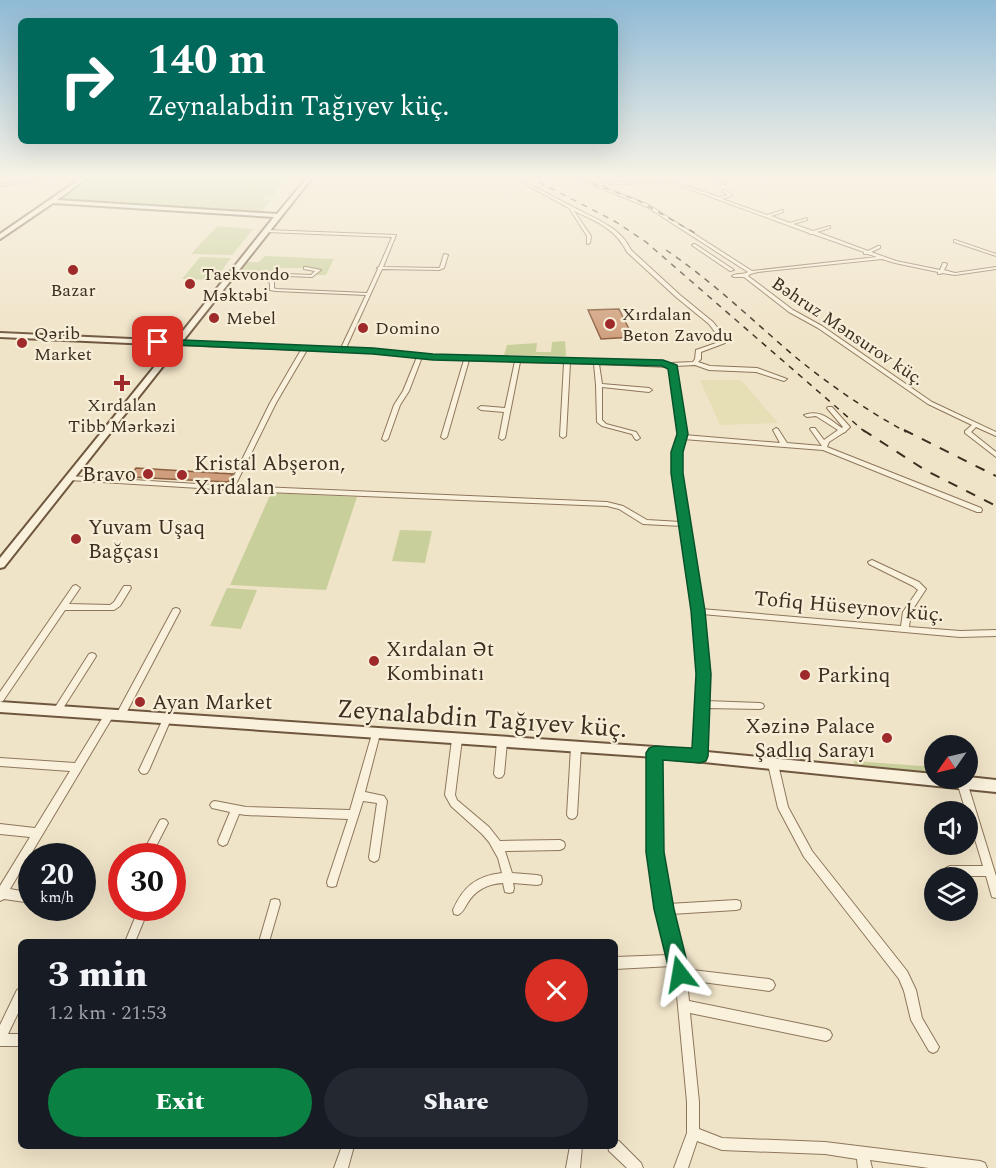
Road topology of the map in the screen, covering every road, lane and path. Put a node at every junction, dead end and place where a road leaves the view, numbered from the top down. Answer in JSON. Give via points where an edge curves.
{"nodes":[{"id":1,"x":265,"y":234,"type":"edge"},
{"id":2,"x":347,"y":234,"type":"edge"},
{"id":3,"x":587,"y":234,"type":"edge"},
{"id":4,"x":614,"y":234,"type":"edge"},
{"id":5,"x":691,"y":234,"type":"edge"},
{"id":6,"x":812,"y":234,"type":"edge"},
{"id":7,"x":955,"y":241,"type":"dead end"},
{"id":8,"x":588,"y":243,"type":"dead end"},
{"id":9,"x":694,"y":245,"type":"dead end"},
{"id":10,"x":879,"y":247,"type":"dead end"},
{"id":11,"x":866,"y":253,"type":"junction"},
{"id":12,"x":446,"y":255,"type":"dead end"},
{"id":13,"x":996,"y":255,"type":"edge"},
{"id":14,"x":881,"y":258,"type":"junction"},
{"id":15,"x":737,"y":263,"type":"junction"},
{"id":16,"x":945,"y":264,"type":"dead end"},
{"id":17,"x":723,"y":265,"type":"junction"},
{"id":18,"x":379,"y":267,"type":"junction"},
{"id":19,"x":306,"y":268,"type":"dead end"},
{"id":20,"x":996,"y":268,"type":"edge"},
{"id":21,"x":233,"y":273,"type":"junction"},
{"id":22,"x":940,"y":273,"type":"junction"},
{"id":23,"x":264,"y":274,"type":"junction"},
{"id":24,"x":749,"y":274,"type":"junction"},
{"id":25,"x":367,"y":294,"type":"junction"},
{"id":26,"x":0,"y":335,"type":"edge"},
{"id":27,"x":177,"y":343,"type":"junction"},
{"id":28,"x":305,"y":348,"type":"junction"},
{"id":29,"x":343,"y":350,"type":"junction"},
{"id":30,"x":420,"y":356,"type":"junction"},
{"id":31,"x":467,"y":358,"type":"junction"},
{"id":32,"x":518,"y":359,"type":"junction"},
{"id":33,"x":567,"y":360,"type":"junction"},
{"id":34,"x":596,"y":361,"type":"junction"},
{"id":35,"x":695,"y":363,"type":"junction"},
{"id":36,"x":671,"y":365,"type":"junction"},
{"id":37,"x":784,"y":379,"type":"dead end"},
{"id":38,"x":599,"y":385,"type":"junction"},
{"id":39,"x":649,"y":390,"type":"dead end"},
{"id":40,"x":481,"y":408,"type":"dead end"},
{"id":41,"x":830,"y":408,"type":"dead end"},
{"id":42,"x":507,"y":410,"type":"junction"},
{"id":43,"x":807,"y":415,"type":"dead end"},
{"id":44,"x":975,"y":425,"type":"junction"},
{"id":45,"x":813,"y":429,"type":"dead end"},
{"id":46,"x":776,"y":430,"type":"dead end"},
{"id":47,"x":843,"y":431,"type":"junction"},
{"id":48,"x":996,"y":434,"type":"edge"},
{"id":49,"x":563,"y":436,"type":"dead end"},
{"id":50,"x":444,"y":437,"type":"dead end"},
{"id":51,"x":682,"y":437,"type":"junction"},
{"id":52,"x":502,"y":438,"type":"dead end"},
{"id":53,"x":637,"y":438,"type":"dead end"},
{"id":54,"x":385,"y":439,"type":"dead end"},
{"id":55,"x":784,"y":444,"type":"junction"},
{"id":56,"x":824,"y":446,"type":"junction"},
{"id":57,"x":996,"y":455,"type":"edge"},
{"id":58,"x":69,"y":478,"type":"junction"},
{"id":59,"x":231,"y":488,"type":"junction"},
{"id":60,"x":979,"y":510,"type":"dead end"},
{"id":61,"x":684,"y":524,"type":"junction"},
{"id":62,"x":872,"y":562,"type":"dead end"},
{"id":63,"x":0,"y":565,"type":"edge"},
{"id":64,"x":76,"y":588,"type":"dead end"},
{"id":65,"x":127,"y":588,"type":"dead end"},
{"id":66,"x":63,"y":607,"type":"junction"},
{"id":67,"x":176,"y":611,"type":"dead end"},
{"id":68,"x":698,"y":611,"type":"junction"},
{"id":69,"x":905,"y":629,"type":"junction"},
{"id":70,"x":996,"y":633,"type":"edge"},
{"id":71,"x":92,"y":656,"type":"dead end"},
{"id":72,"x":0,"y":699,"type":"edge"},
{"id":73,"x":703,"y":704,"type":"junction"},
{"id":74,"x":759,"y":706,"type":"dead end"},
{"id":75,"x":0,"y":707,"type":"edge"},
{"id":76,"x":57,"y":711,"type":"junction"},
{"id":77,"x":114,"y":715,"type":"junction"},
{"id":78,"x":167,"y":719,"type":"junction"},
{"id":79,"x":376,"y":734,"type":"junction"},
{"id":80,"x":457,"y":739,"type":"junction"},
{"id":81,"x":502,"y":742,"type":"junction"},
{"id":82,"x":576,"y":747,"type":"junction"},
{"id":83,"x":655,"y":753,"type":"junction"},
{"id":84,"x":700,"y":756,"type":"junction"},
{"id":85,"x":0,"y":762,"type":"edge"},
{"id":86,"x":773,"y":764,"type":"junction"},
{"id":87,"x":76,"y":767,"type":"junction"},
{"id":88,"x":144,"y":770,"type":"dead end"},
{"id":89,"x":499,"y":774,"type":"dead end"},
{"id":90,"x":924,"y":778,"type":"edge"},
{"id":91,"x":978,"y":784,"type":"edge"},
{"id":92,"x":996,"y":786,"type":"edge"},
{"id":93,"x":964,"y":789,"type":"edge"},
{"id":94,"x":360,"y":796,"type":"junction"},
{"id":95,"x":215,"y":805,"type":"dead end"},
{"id":96,"x":236,"y":810,"type":"junction"},
{"id":97,"x":354,"y":815,"type":"junction"},
{"id":98,"x":572,"y":815,"type":"dead end"},
{"id":99,"x":163,"y":823,"type":"dead end"},
{"id":100,"x":0,"y":829,"type":"edge"},
{"id":101,"x":37,"y":833,"type":"junction"},
{"id":102,"x":224,"y":841,"type":"dead end"},
{"id":103,"x":153,"y":843,"type":"edge"},
{"id":104,"x":560,"y":845,"type":"dead end"},
{"id":105,"x":500,"y":846,"type":"junction"},
{"id":106,"x":374,"y":857,"type":"dead end"},
{"id":107,"x":978,"y":871,"type":"edge"},
{"id":108,"x":989,"y":871,"type":"junction"},
{"id":109,"x":537,"y":880,"type":"dead end"},
{"id":110,"x":332,"y":882,"type":"dead end"},
{"id":111,"x":509,"y":882,"type":"junction"},
{"id":112,"x":996,"y":893,"type":"edge"},
{"id":113,"x":1,"y":895,"type":"edge"},
{"id":114,"x":18,"y":896,"type":"edge"},
{"id":115,"x":275,"y":904,"type":"dead end"},
{"id":116,"x":736,"y":905,"type":"dead end"},
{"id":117,"x":664,"y":909,"type":"junction"},
{"id":118,"x":458,"y":910,"type":"dead end"},
{"id":119,"x":139,"y":921,"type":"edge"},
{"id":120,"x":131,"y":939,"type":"edge"},
{"id":121,"x":265,"y":939,"type":"edge"},
{"id":122,"x":677,"y":960,"type":"junction"},
{"id":123,"x":618,"y":963,"type":"edge"},
{"id":124,"x":680,"y":974,"type":"junction"},
{"id":125,"x":769,"y":986,"type":"dead end"},
{"id":126,"x":18,"y":1000,"type":"edge"},
{"id":127,"x":685,"y":1006,"type":"junction"},
{"id":128,"x":826,"y":1035,"type":"dead end"},
{"id":129,"x":0,"y":1039,"type":"edge"},
{"id":130,"x":18,"y":1040,"type":"edge"},
{"id":131,"x":933,"y":1047,"type":"dead end"},
{"id":132,"x":693,"y":1133,"type":"junction"},
{"id":133,"x":347,"y":1149,"type":"edge"},
{"id":134,"x":576,"y":1149,"type":"edge"},
{"id":135,"x":617,"y":1149,"type":"edge"},
{"id":136,"x":861,"y":1152,"type":"junction"},
{"id":137,"x":341,"y":1168,"type":"edge"},
{"id":138,"x":573,"y":1168,"type":"edge"},
{"id":139,"x":636,"y":1168,"type":"edge"},
{"id":140,"x":681,"y":1168,"type":"edge"},
{"id":141,"x":865,"y":1168,"type":"edge"},
{"id":142,"x":980,"y":1168,"type":"edge"}],
"edges":[{"from":1,"to":21,"type":"street"},
{"from":2,"to":18,"type":"street","via":[[395,236]]},
{"from":3,"to":8,"type":"street"},
{"from":4,"to":35,"type":"street","via":[[711,322],[721,336],[722,343],[698,351]]},
{"from":5,"to":15,"type":"street"},
{"from":6,"to":11,"type":"street"},
{"from":7,"to":13,"type":"street"},
{"from":9,"to":17,"type":"street"},
{"from":10,"to":11,"type":"street"},
{"from":11,"to":14,"type":"street"},
{"from":12,"to":18,"type":"street","via":[[439,269]]},
{"from":14,"to":22,"type":"street"},
{"from":14,"to":24,"type":"street","name":"Bəhruz Mənsurov küç."},
{"from":15,"to":17,"type":"street"},
{"from":15,"to":24,"type":"street"},
{"from":16,"to":22,"type":"street"},
{"from":17,"to":24,"type":"street","via":[[733,273]]},
{"from":18,"to":25,"type":"street"},
{"from":19,"to":23,"type":"street","via":[[319,270],[312,276]]},
{"from":20,"to":22,"type":"street"},
{"from":21,"to":23,"type":"street"},
{"from":21,"to":27,"type":"street"},
{"from":23,"to":25,"type":"street","via":[[276,290]]},
{"from":24,"to":44,"type":"street","name":"Bəhruz Mənsurov küç.","via":[[791,311],[930,403]]},
{"from":25,"to":29,"type":"street"},
{"from":26,"to":27,"type":"street"},
{"from":27,"to":28,"type":"street"},
{"from":27,"to":58,"type":"street"},
{"from":28,"to":29,"type":"street"},
{"from":28,"to":59,"type":"street"},
{"from":29,"to":30,"type":"street"},
{"from":30,"to":31,"type":"street"},
{"from":30,"to":54,"type":"street"},
{"from":31,"to":32,"type":"street"},
{"from":31,"to":50,"type":"street"},
{"from":32,"to":33,"type":"street"},
{"from":32,"to":42,"type":"street"},
{"from":33,"to":34,"type":"street"},
{"from":33,"to":49,"type":"street"},
{"from":34,"to":36,"type":"street"},
{"from":34,"to":38,"type":"street"},
{"from":35,"to":36,"type":"street"},
{"from":35,"to":37,"type":"street","via":[[709,368],[757,370]]},
{"from":36,"to":51,"type":"street"},
{"from":38,"to":39,"type":"street"},
{"from":38,"to":53,"type":"street","via":[[599,421],[634,433]]},
{"from":40,"to":42,"type":"street"},
{"from":41,"to":47,"type":"street","via":[[847,424]]},
{"from":42,"to":52,"type":"street"},
{"from":43,"to":47,"type":"street","via":[[817,414]]},
{"from":44,"to":48,"type":"street","name":"Bəhruz Mənsurov küç."},
{"from":44,"to":57,"type":"street","via":[[967,432]]},
{"from":45,"to":56,"type":"street"},
{"from":46,"to":55,"type":"street"},
{"from":47,"to":56,"type":"street"},
{"from":51,"to":55,"type":"street"},
{"from":51,"to":61,"type":"street","via":[[677,460]]},
{"from":55,"to":56,"type":"street"},
{"from":56,"to":60,"type":"street"},
{"from":58,"to":59,"type":"street"},
{"from":58,"to":63,"type":"street"},
{"from":59,"to":61,"type":"street","via":[[607,504],[621,507],[645,522]]},
{"from":61,"to":68,"type":"street"},
{"from":62,"to":69,"type":"street","via":[[922,589],[907,612]]},
{"from":64,"to":66,"type":"street"},
{"from":65,"to":66,"type":"street","via":[[111,608]]},
{"from":66,"to":72,"type":"street"},
{"from":67,"to":77,"type":"street"},
{"from":68,"to":69,"type":"street","name":"Tofiq Hüseynov küç."},
{"from":68,"to":73,"type":"street"},
{"from":69,"to":70,"type":"street","name":"Tofiq Hüseynov küç."},
{"from":71,"to":76,"type":"street"},
{"from":73,"to":74,"type":"street"},
{"from":73,"to":84,"type":"street"},
{"from":75,"to":76,"type":"street","name":"Zeynalabdin Tağıyev küç."},
{"from":76,"to":77,"type":"street","name":"Zeynalabdin Tağıyev küç."},
{"from":77,"to":78,"type":"street","name":"Zeynalabdin Tağıyev küç."},
{"from":77,"to":87,"type":"street"},
{"from":78,"to":79,"type":"street","name":"Zeynalabdin Tağıyev küç."},
{"from":78,"to":88,"type":"street"},
{"from":79,"to":80,"type":"street","name":"Zeynalabdin Tağıyev küç."},
{"from":79,"to":94,"type":"street"},
{"from":80,"to":81,"type":"street","name":"Zeynalabdin Tağıyev küç."},
{"from":80,"to":105,"type":"street","via":[[450,795]]},
{"from":81,"to":82,"type":"street","name":"Zeynalabdin Tağıyev küç."},
{"from":81,"to":89,"type":"street"},
{"from":82,"to":83,"type":"street","name":"Zeynalabdin Tağıyev küç."},
{"from":82,"to":98,"type":"street"},
{"from":83,"to":84,"type":"street","name":"Zeynalabdin Tağıyev küç."},
{"from":83,"to":117,"type":"street","via":[[655,852]]},
{"from":84,"to":86,"type":"street","name":"Zeynalabdin Tağıyev küç."},
{"from":85,"to":87,"type":"street"},
{"from":86,"to":90,"type":"street","name":"Zeynalabdin Tağıyev küç."},
{"from":86,"to":131,"type":"street","via":[[783,808],[808,854],[903,975],[917,1020]]},
{"from":87,"to":101,"type":"street"},
{"from":91,"to":92,"type":"street","name":"Zeynalabdin Tağıyev küç."},
{"from":93,"to":108,"type":"street"},
{"from":94,"to":97,"type":"street"},
{"from":94,"to":106,"type":"street","via":[[382,801]]},
{"from":95,"to":96,"type":"street"},
{"from":96,"to":97,"type":"street"},
{"from":96,"to":102,"type":"street"},
{"from":97,"to":110,"type":"street"},
{"from":99,"to":103,"type":"street"},
{"from":100,"to":101,"type":"street"},
{"from":101,"to":113,"type":"street"},
{"from":104,"to":105,"type":"street"},
{"from":105,"to":111,"type":"street"},
{"from":107,"to":108,"type":"street"},
{"from":108,"to":112,"type":"street"},
{"from":109,"to":111,"type":"street"},
{"from":111,"to":118,"type":"street","via":[[476,884]]},
{"from":113,"to":114,"type":"street"},
{"from":115,"to":121,"type":"street"},
{"from":116,"to":117,"type":"street"},
{"from":117,"to":122,"type":"street"},
{"from":119,"to":120,"type":"street"},
{"from":122,"to":123,"type":"street"},
{"from":122,"to":124,"type":"street"},
{"from":124,"to":125,"type":"street"},
{"from":124,"to":127,"type":"street"},
{"from":126,"to":129,"type":"street"},
{"from":127,"to":128,"type":"street"},
{"from":127,"to":132,"type":"street"},
{"from":129,"to":130,"type":"street"},
{"from":132,"to":136,"type":"street","via":[[722,1144]]},
{"from":132,"to":140,"type":"street"},
{"from":133,"to":137,"type":"street"},
{"from":134,"to":138,"type":"street"},
{"from":135,"to":139,"type":"street"},
{"from":136,"to":141,"type":"street"},
{"from":136,"to":142,"type":"street"}]}
